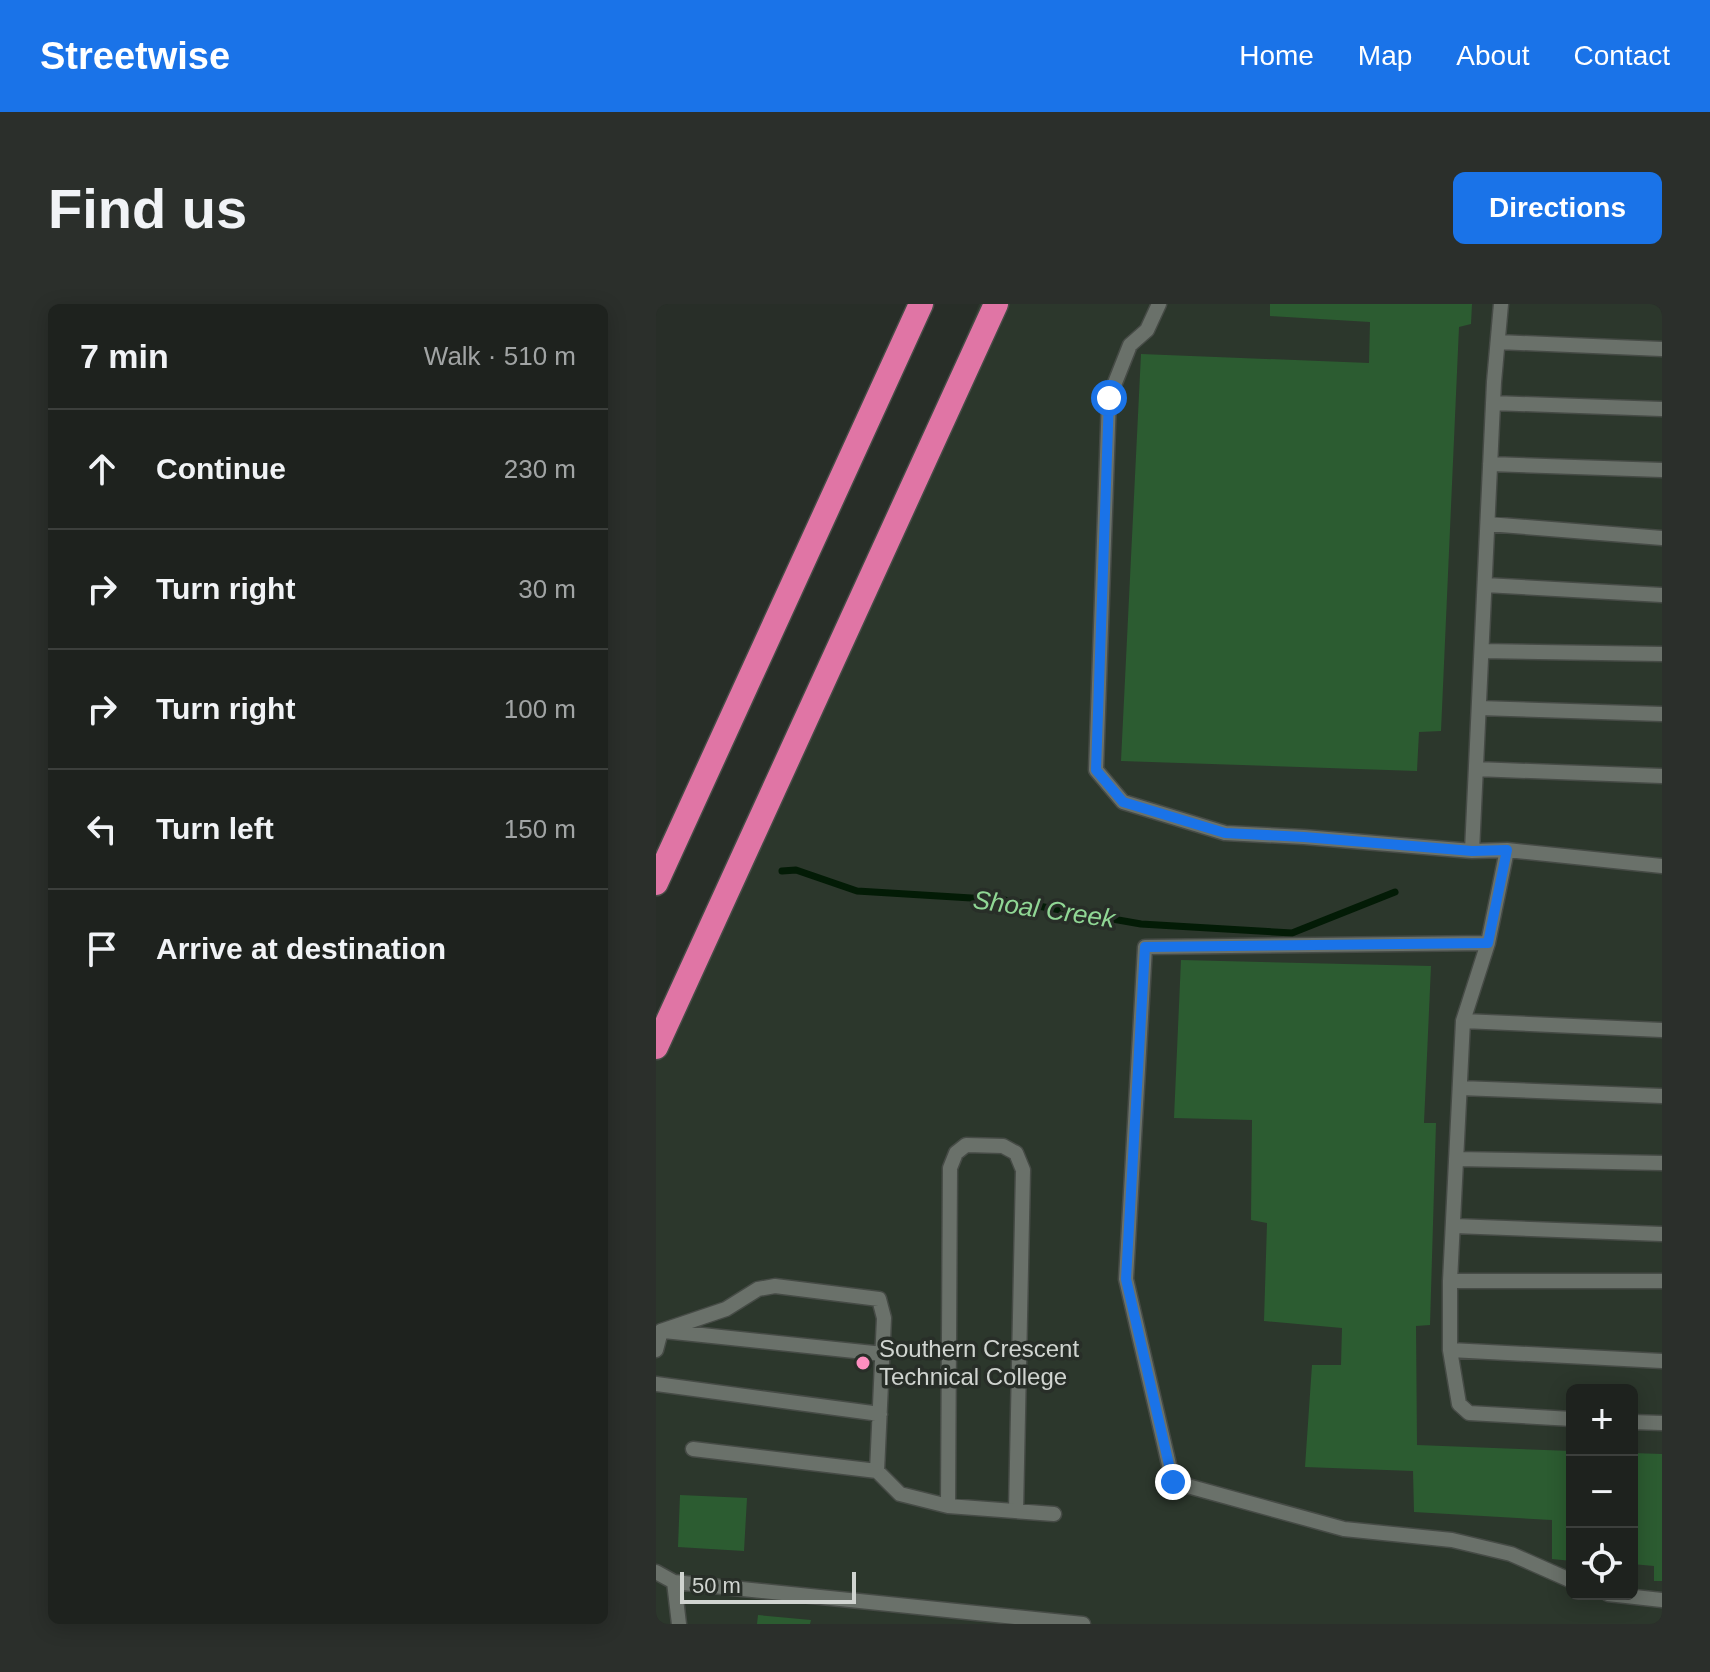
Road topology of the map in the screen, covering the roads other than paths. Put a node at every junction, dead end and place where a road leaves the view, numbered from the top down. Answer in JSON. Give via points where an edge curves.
{"nodes":[{"id":1,"x":921,"y":304,"type":"edge"},
{"id":2,"x":996,"y":304,"type":"edge"},
{"id":3,"x":1159,"y":304,"type":"edge"},
{"id":4,"x":1501,"y":304,"type":"edge"},
{"id":5,"x":1498,"y":342,"type":"junction"},
{"id":6,"x":1662,"y":349,"type":"edge"},
{"id":7,"x":1493,"y":403,"type":"junction"},
{"id":8,"x":1662,"y":409,"type":"edge"},
{"id":9,"x":1490,"y":464,"type":"junction"},
{"id":10,"x":1662,"y":470,"type":"edge"},
{"id":11,"x":1488,"y":524,"type":"junction"},
{"id":12,"x":1662,"y":538,"type":"edge"},
{"id":13,"x":1485,"y":585,"type":"junction"},
{"id":14,"x":1662,"y":595,"type":"edge"},
{"id":15,"x":1482,"y":651,"type":"junction"},
{"id":16,"x":1662,"y":654,"type":"edge"},
{"id":17,"x":1479,"y":708,"type":"junction"},
{"id":18,"x":1662,"y":714,"type":"edge"},
{"id":19,"x":1476,"y":769,"type":"junction"},
{"id":20,"x":1662,"y":776,"type":"edge"},
{"id":21,"x":1507,"y":850,"type":"junction"},
{"id":22,"x":1472,"y":851,"type":"junction"},
{"id":23,"x":1662,"y":866,"type":"edge"},
{"id":24,"x":656,"y":883,"type":"edge"},
{"id":25,"x":1488,"y":943,"type":"junction"},
{"id":26,"x":1463,"y":1021,"type":"junction"},
{"id":27,"x":1662,"y":1030,"type":"edge"},
{"id":28,"x":656,"y":1047,"type":"edge"},
{"id":29,"x":1460,"y":1088,"type":"junction"},
{"id":30,"x":1662,"y":1096,"type":"edge"},
{"id":31,"x":1456,"y":1159,"type":"junction"},
{"id":32,"x":1662,"y":1163,"type":"edge"},
{"id":33,"x":1454,"y":1226,"type":"junction"},
{"id":34,"x":1662,"y":1234,"type":"edge"},
{"id":35,"x":1450,"y":1281,"type":"junction"},
{"id":36,"x":1662,"y":1281,"type":"edge"},
{"id":37,"x":661,"y":1331,"type":"junction"},
{"id":38,"x":656,"y":1350,"type":"edge"},
{"id":39,"x":1450,"y":1350,"type":"junction"},
{"id":40,"x":883,"y":1354,"type":"junction"},
{"id":41,"x":1662,"y":1361,"type":"edge"},
{"id":42,"x":656,"y":1384,"type":"edge"},
{"id":43,"x":880,"y":1414,"type":"junction"},
{"id":44,"x":1566,"y":1419,"type":"edge"},
{"id":45,"x":1638,"y":1422,"type":"edge"},
{"id":46,"x":1662,"y":1423,"type":"edge"},
{"id":47,"x":693,"y":1449,"type":"dead end"},
{"id":48,"x":877,"y":1471,"type":"junction"},
{"id":49,"x":948,"y":1506,"type":"junction"},
{"id":50,"x":1016,"y":1511,"type":"junction"},
{"id":51,"x":1054,"y":1514,"type":"dead end"},
{"id":52,"x":656,"y":1572,"type":"edge"},
{"id":53,"x":1566,"y":1578,"type":"edge"},
{"id":54,"x":674,"y":1582,"type":"junction"},
{"id":55,"x":1638,"y":1597,"type":"edge"},
{"id":56,"x":1662,"y":1600,"type":"edge"},
{"id":57,"x":679,"y":1624,"type":"edge"},
{"id":58,"x":1083,"y":1624,"type":"edge"}],
"edges":[{"from":1,"to":24,"type":"highway"},
{"from":2,"to":28,"type":"highway"},
{"from":3,"to":22,"type":"lane","via":[[1147,330],[1130,345],[1109,398],[1096,770],[1123,802],[1225,833]]},
{"from":4,"to":5,"type":"lane"},
{"from":5,"to":6,"type":"lane"},
{"from":5,"to":7,"type":"lane"},
{"from":7,"to":8,"type":"lane"},
{"from":7,"to":9,"type":"lane"},
{"from":9,"to":10,"type":"lane"},
{"from":9,"to":11,"type":"lane"},
{"from":11,"to":12,"type":"lane"},
{"from":11,"to":13,"type":"lane"},
{"from":13,"to":14,"type":"lane"},
{"from":13,"to":15,"type":"lane"},
{"from":15,"to":16,"type":"lane"},
{"from":15,"to":17,"type":"lane"},
{"from":17,"to":18,"type":"lane"},
{"from":17,"to":19,"type":"lane"},
{"from":19,"to":20,"type":"lane"},
{"from":19,"to":22,"type":"lane"},
{"from":21,"to":22,"type":"lane"},
{"from":21,"to":23,"type":"lane"},
{"from":21,"to":25,"type":"lane"},
{"from":25,"to":26,"type":"lane"},
{"from":25,"to":53,"type":"lane","via":[[1145,947],[1126,1279],[1173,1482],[1344,1529],[1452,1540],[1511,1554]]},
{"from":26,"to":27,"type":"lane"},
{"from":26,"to":29,"type":"lane"},
{"from":29,"to":30,"type":"lane"},
{"from":29,"to":31,"type":"lane"},
{"from":31,"to":32,"type":"lane"},
{"from":31,"to":33,"type":"lane"},
{"from":33,"to":34,"type":"lane"},
{"from":33,"to":35,"type":"lane"},
{"from":35,"to":36,"type":"lane"},
{"from":35,"to":39,"type":"lane"},
{"from":37,"to":38,"type":"lane"},
{"from":37,"to":40,"type":"lane"},
{"from":37,"to":40,"type":"lane","via":[[775,1286],[879,1299]]},
{"from":39,"to":41,"type":"lane"},
{"from":39,"to":44,"type":"lane","via":[[1459,1404],[1469,1413]]},
{"from":40,"to":43,"type":"lane"},
{"from":42,"to":43,"type":"lane"},
{"from":43,"to":48,"type":"lane"},
{"from":45,"to":46,"type":"lane"},
{"from":47,"to":48,"type":"lane"},
{"from":48,"to":49,"type":"lane","via":[[900,1494]]},
{"from":49,"to":50,"type":"lane"},
{"from":49,"to":50,"type":"lane","via":[[950,1168],[966,1145],[1003,1146],[1016,1153],[1023,1170]]},
{"from":50,"to":51,"type":"lane"},
{"from":52,"to":54,"type":"lane"},
{"from":54,"to":57,"type":"lane"},
{"from":54,"to":58,"type":"lane"},
{"from":55,"to":56,"type":"lane"}]}
